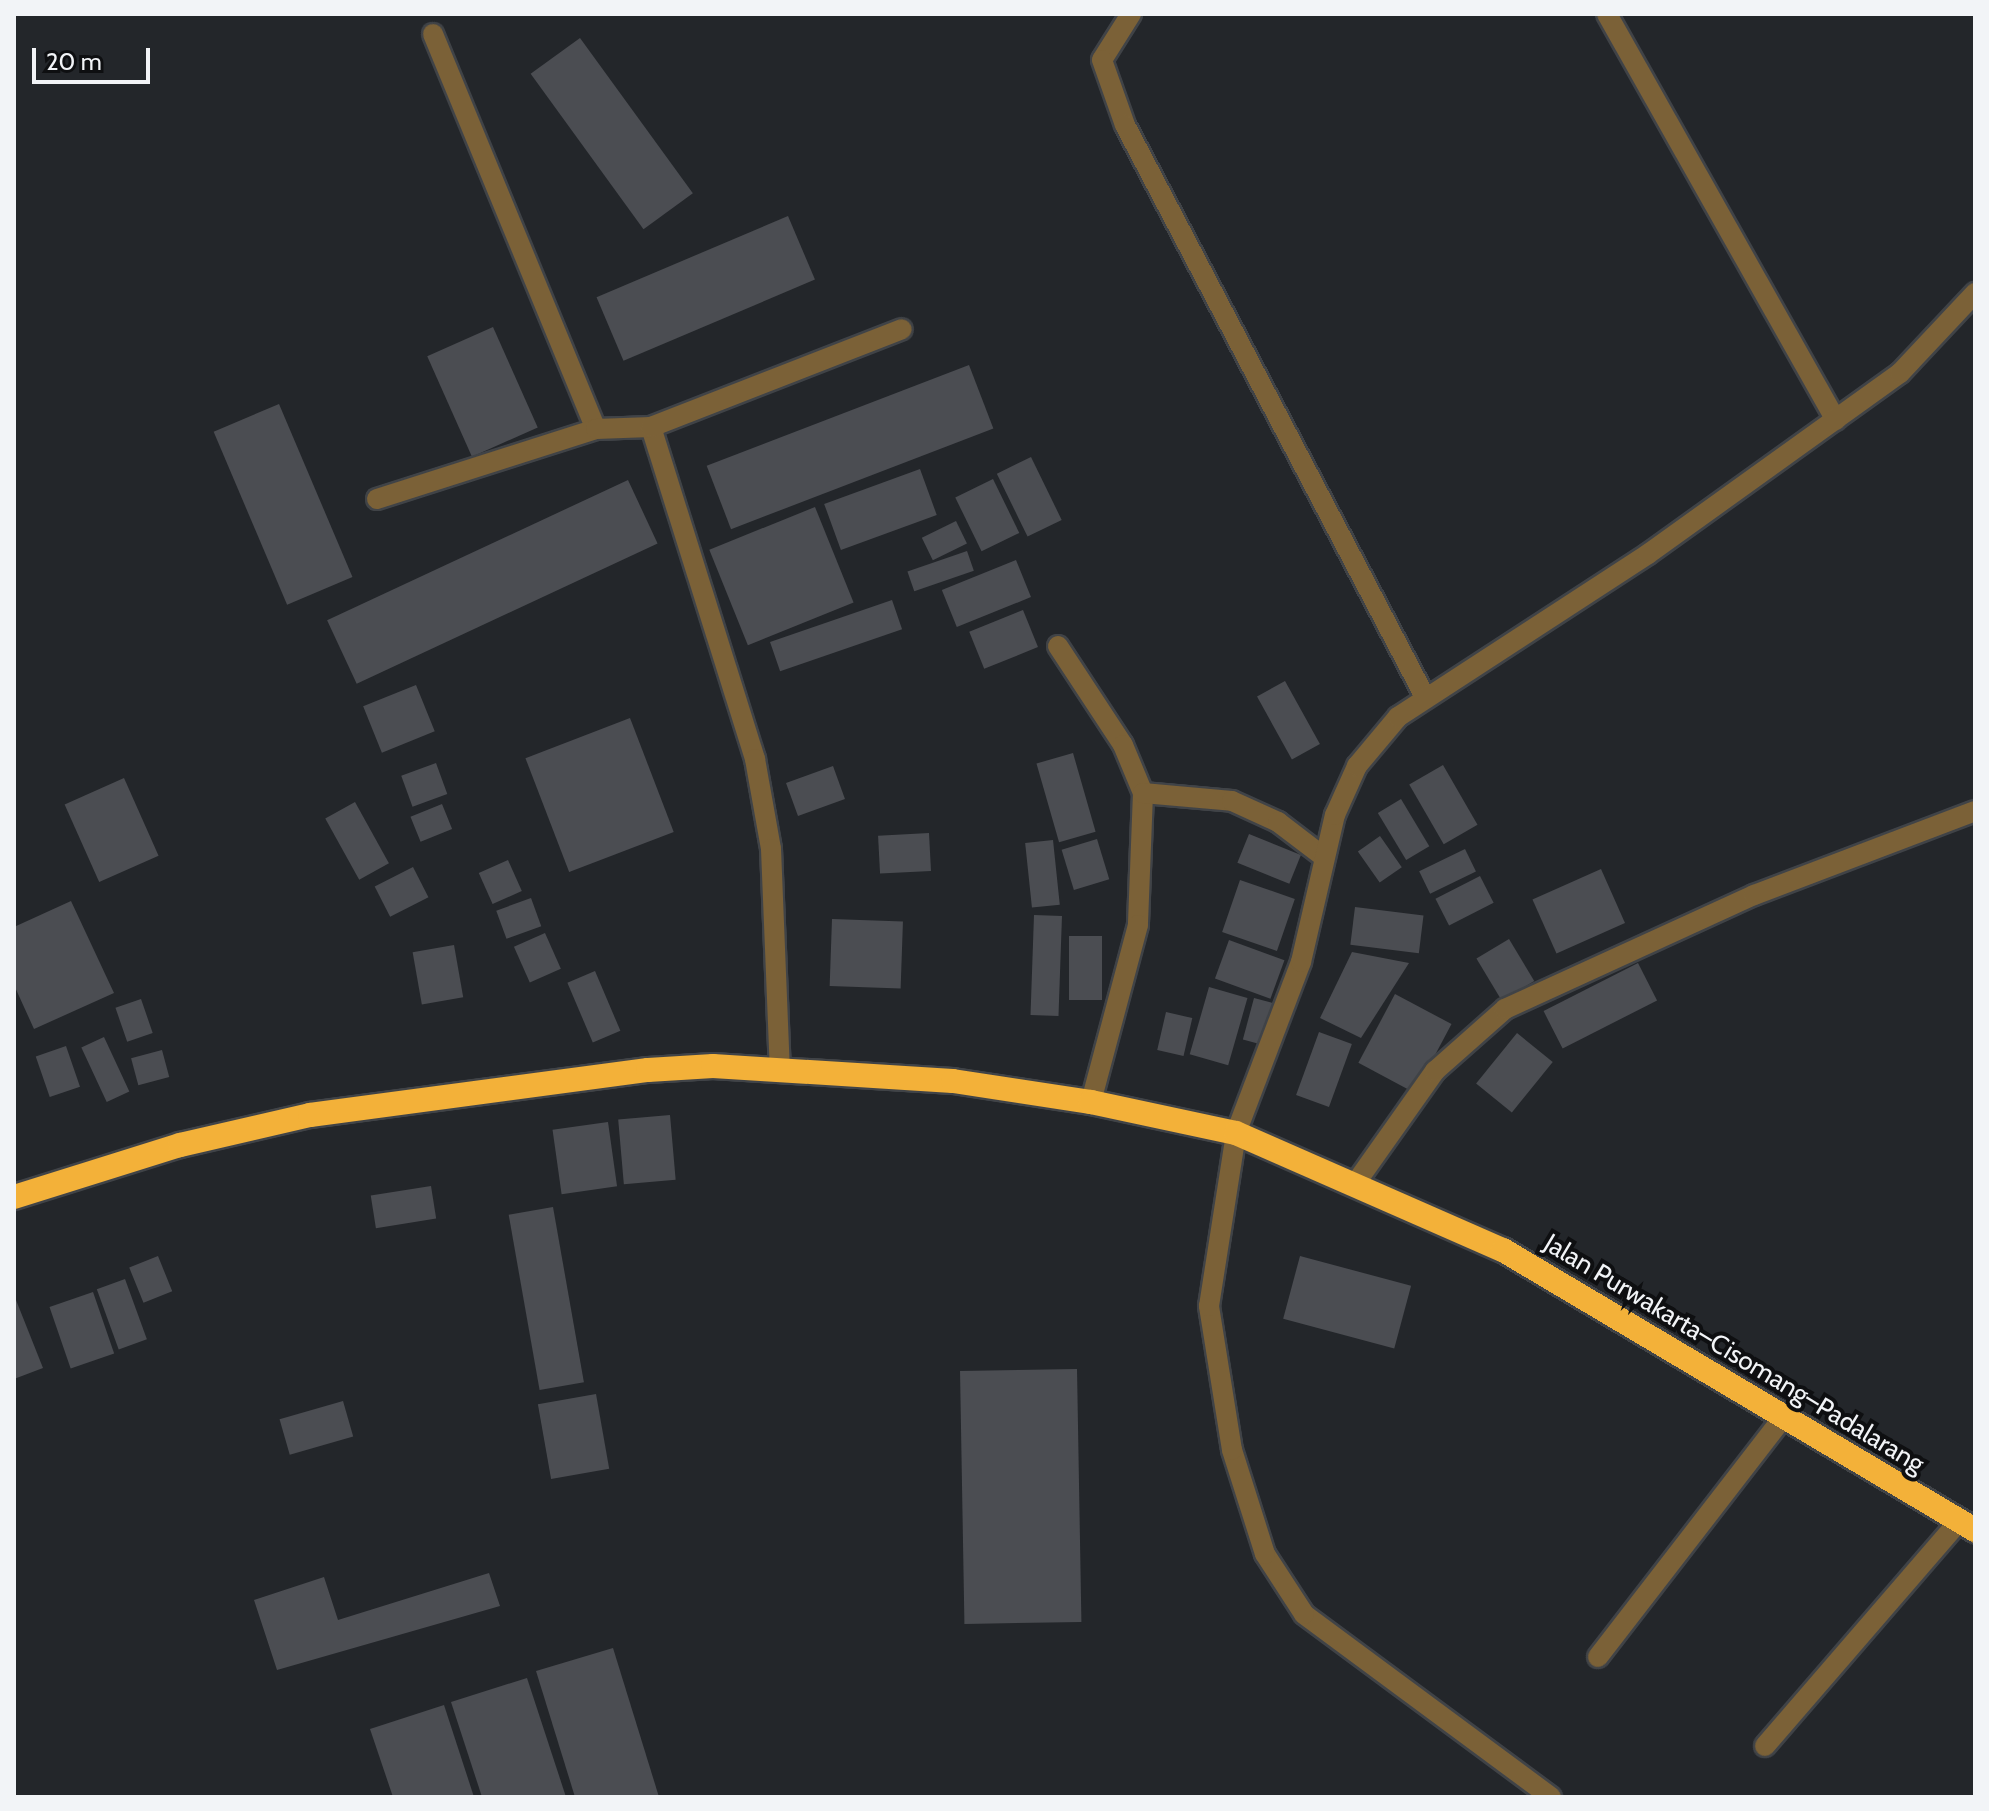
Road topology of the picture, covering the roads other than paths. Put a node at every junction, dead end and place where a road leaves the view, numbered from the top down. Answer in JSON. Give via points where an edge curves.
{"nodes":[{"id":1,"x":1131,"y":14,"type":"edge"},
{"id":2,"x":1607,"y":14,"type":"edge"},
{"id":3,"x":433,"y":34,"type":"dead end"},
{"id":4,"x":1975,"y":293,"type":"edge"},
{"id":5,"x":902,"y":329,"type":"dead end"},
{"id":6,"x":1836,"y":420,"type":"junction"},
{"id":7,"x":651,"y":427,"type":"junction"},
{"id":8,"x":596,"y":429,"type":"junction"},
{"id":9,"x":377,"y":499,"type":"dead end"},
{"id":10,"x":1058,"y":646,"type":"dead end"},
{"id":11,"x":1425,"y":697,"type":"junction"},
{"id":12,"x":1143,"y":793,"type":"junction"},
{"id":13,"x":1975,"y":811,"type":"edge"},
{"id":14,"x":1320,"y":854,"type":"junction"},
{"id":15,"x":780,"y":1071,"type":"junction"},
{"id":16,"x":1091,"y":1102,"type":"junction"},
{"id":17,"x":1236,"y":1133,"type":"junction"},
{"id":18,"x":1357,"y":1181,"type":"junction"},
{"id":19,"x":14,"y":1197,"type":"edge"},
{"id":20,"x":1783,"y":1418,"type":"junction"},
{"id":21,"x":1967,"y":1525,"type":"edge"},
{"id":22,"x":1598,"y":1657,"type":"dead end"},
{"id":23,"x":1765,"y":1746,"type":"dead end"},
{"id":24,"x":1551,"y":1797,"type":"edge"}],
"edges":[{"from":1,"to":11,"type":"street","via":[[1102,60],[1125,125]]},
{"from":2,"to":6,"type":"street"},
{"from":3,"to":8,"type":"street"},
{"from":4,"to":6,"type":"street","via":[[1900,373]]},
{"from":5,"to":7,"type":"street"},
{"from":6,"to":11,"type":"street","via":[[1648,554]]},
{"from":7,"to":8,"type":"street"},
{"from":7,"to":15,"type":"street","via":[[755,759],[771,849]]},
{"from":8,"to":9,"type":"street"},
{"from":10,"to":12,"type":"street","via":[[1123,745]]},
{"from":11,"to":14,"type":"street","via":[[1357,766]]},
{"from":12,"to":14,"type":"street","via":[[1232,801],[1278,822]]},
{"from":12,"to":16,"type":"street","via":[[1138,925]]},
{"from":13,"to":18,"type":"street","via":[[1754,895],[1505,1009],[1444,1060]]},
{"from":14,"to":17,"type":"street","via":[[1301,962]]},
{"from":15,"to":16,"type":"highway","name":"Jalan Purwakarta–Cisomang–Padalarang","via":[[953,1081]]},
{"from":15,"to":19,"type":"highway","name":"Jalan Purwakarta–Cisomang–Padalarang","via":[[648,1070],[310,1115],[180,1145]]},
{"from":16,"to":17,"type":"highway","name":"Jalan Purwakarta–Cisomang–Padalarang"},
{"from":17,"to":18,"type":"highway","name":"Jalan Purwakarta–Cisomang–Padalarang"},
{"from":17,"to":24,"type":"street","via":[[1209,1306],[1232,1450],[1265,1554],[1304,1614]]},
{"from":18,"to":20,"type":"highway","name":"Jalan Purwakarta–Cisomang–Padalarang","via":[[1634,1321]]},
{"from":20,"to":21,"type":"highway","name":"Jalan Purwakarta–Cisomang–Padalarang"},
{"from":20,"to":22,"type":"street"},
{"from":21,"to":23,"type":"street"}]}
